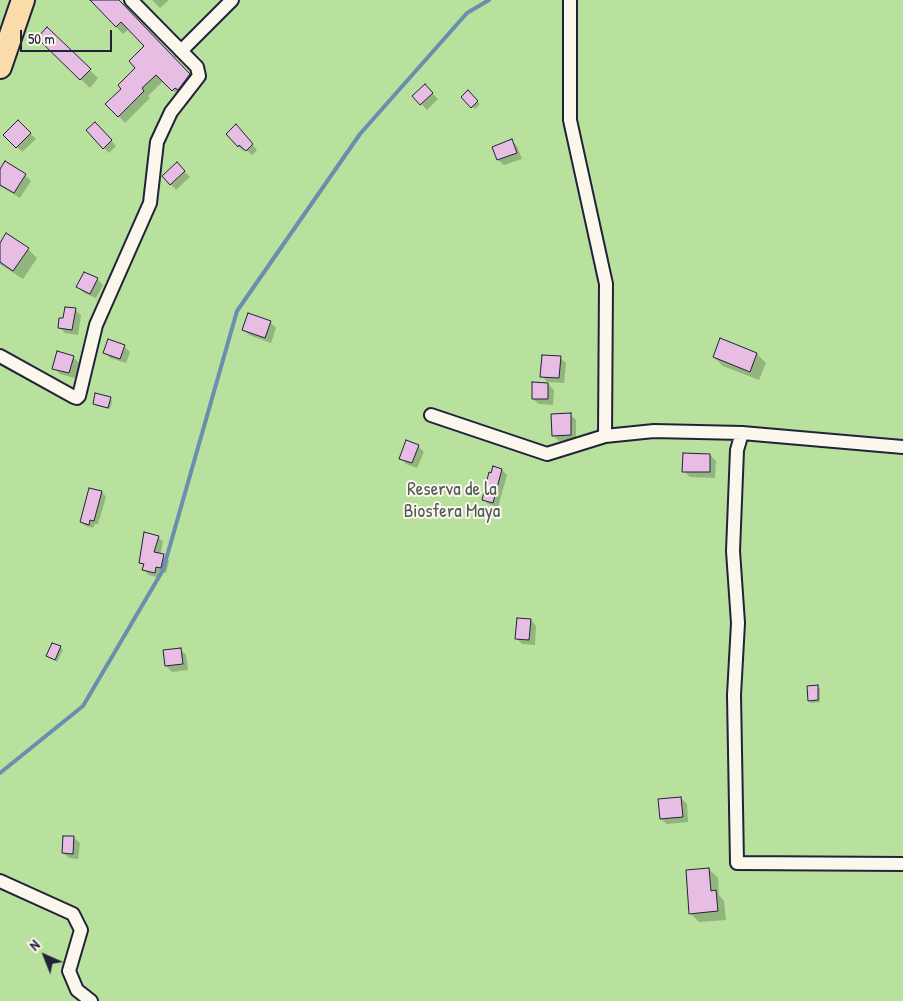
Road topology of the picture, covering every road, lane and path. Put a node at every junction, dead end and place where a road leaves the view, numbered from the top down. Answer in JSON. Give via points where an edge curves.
{"nodes":[{"id":1,"x":131,"y":0,"type":"edge"},
{"id":2,"x":232,"y":0,"type":"edge"},
{"id":3,"x":570,"y":0,"type":"edge"},
{"id":4,"x":20,"y":3,"type":"edge"},
{"id":5,"x":182,"y":51,"type":"junction"},
{"id":6,"x":0,"y":67,"type":"edge"},
{"id":7,"x":0,"y":356,"type":"edge"},
{"id":8,"x":431,"y":415,"type":"dead end"},
{"id":9,"x":742,"y":433,"type":"junction"},
{"id":10,"x":605,"y":436,"type":"junction"},
{"id":11,"x":903,"y":447,"type":"edge"},
{"id":12,"x":903,"y":864,"type":"edge"},
{"id":13,"x":0,"y":881,"type":"edge"},
{"id":14,"x":91,"y":1001,"type":"edge"}],
"edges":[{"from":1,"to":5,"type":"street"},
{"from":2,"to":5,"type":"street"},
{"from":3,"to":10,"type":"street","via":[[570,120],[606,284]]},
{"from":4,"to":6,"type":"highway"},
{"from":5,"to":7,"type":"street","via":[[197,67],[199,76],[171,112],[157,142],[150,203],[96,325],[79,396],[74,397]]},
{"from":8,"to":10,"type":"street","via":[[547,454]]},
{"from":9,"to":10,"type":"street","via":[[654,431]]},
{"from":9,"to":11,"type":"street"},
{"from":9,"to":12,"type":"street","via":[[738,450],[733,551],[738,623],[734,694],[737,863]]},
{"from":13,"to":14,"type":"street","via":[[73,914],[81,930],[69,971],[77,990]]}]}
